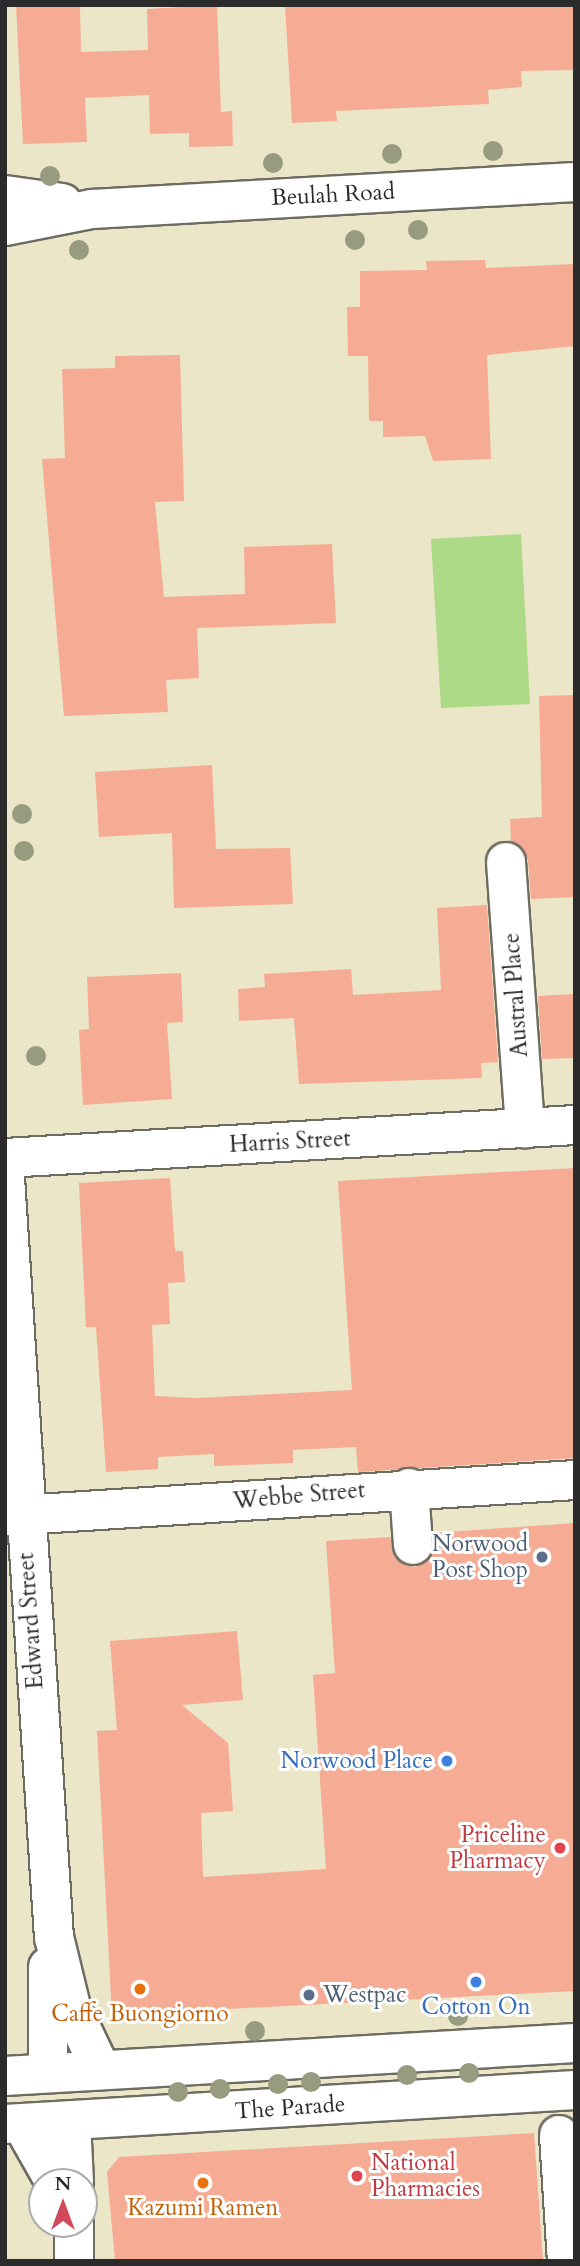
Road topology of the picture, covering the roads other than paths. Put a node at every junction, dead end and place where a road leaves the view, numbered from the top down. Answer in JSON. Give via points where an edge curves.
{"nodes":[{"id":1,"x":575,"y":182,"type":"edge"},
{"id":2,"x":5,"y":195,"type":"edge"},
{"id":3,"x":92,"y":209,"type":"junction"},
{"id":4,"x":5,"y":226,"type":"edge"},
{"id":5,"x":506,"y":862,"type":"dead end"},
{"id":6,"x":575,"y":1125,"type":"edge"},
{"id":7,"x":525,"y":1128,"type":"junction"},
{"id":8,"x":5,"y":1158,"type":"edge"},
{"id":9,"x":5,"y":1178,"type":"edge"},
{"id":10,"x":575,"y":1480,"type":"edge"},
{"id":11,"x":409,"y":1488,"type":"junction"},
{"id":12,"x":15,"y":1516,"type":"edge"},
{"id":13,"x":413,"y":1545,"type":"dead end"},
{"id":14,"x":54,"y":1937,"type":"junction"},
{"id":15,"x":575,"y":2043,"type":"edge"},
{"id":16,"x":101,"y":2070,"type":"junction"},
{"id":17,"x":48,"y":2073,"type":"junction"},
{"id":18,"x":5,"y":2076,"type":"edge"},
{"id":19,"x":575,"y":2090,"type":"edge"},
{"id":20,"x":71,"y":2121,"type":"junction"},
{"id":21,"x":14,"y":2124,"type":"edge"},
{"id":22,"x":559,"y":2135,"type":"dead end"},
{"id":23,"x":45,"y":2168,"type":"edge"},
{"id":24,"x":73,"y":2168,"type":"edge"},
{"id":25,"x":566,"y":2261,"type":"edge"}],
"edges":[{"from":1,"to":3,"type":"street","name":"Beulah Road"},
{"from":2,"to":3,"type":"street","name":"Beulah Road"},
{"from":3,"to":4,"type":"street","name":"Beulah Road"},
{"from":5,"to":7,"type":"street","name":"Austral Place"},
{"from":6,"to":7,"type":"street","name":"Harris Street"},
{"from":7,"to":8,"type":"street","name":"Harris Street"},
{"from":9,"to":12,"type":"street","name":"Edward Street"},
{"from":10,"to":11,"type":"street","name":"Webbe Street"},
{"from":11,"to":12,"type":"street","name":"Webbe Street"},
{"from":11,"to":13,"type":"street"},
{"from":12,"to":14,"type":"street","name":"Edward Street"},
{"from":14,"to":16,"type":"street","name":"Edward Street","via":[[71,2007]]},
{"from":14,"to":17,"type":"street","name":"Edward Street","via":[[46,1974]]},
{"from":15,"to":16,"type":"street","name":"The Parade"},
{"from":16,"to":17,"type":"street","name":"The Parade"},
{"from":17,"to":18,"type":"street","name":"The Parade"},
{"from":17,"to":20,"type":"street"},
{"from":19,"to":20,"type":"street","name":"The Parade"},
{"from":20,"to":21,"type":"street","name":"The Parade"},
{"from":20,"to":24,"type":"street"},
{"from":21,"to":23,"type":"street"},
{"from":22,"to":25,"type":"street"}]}
